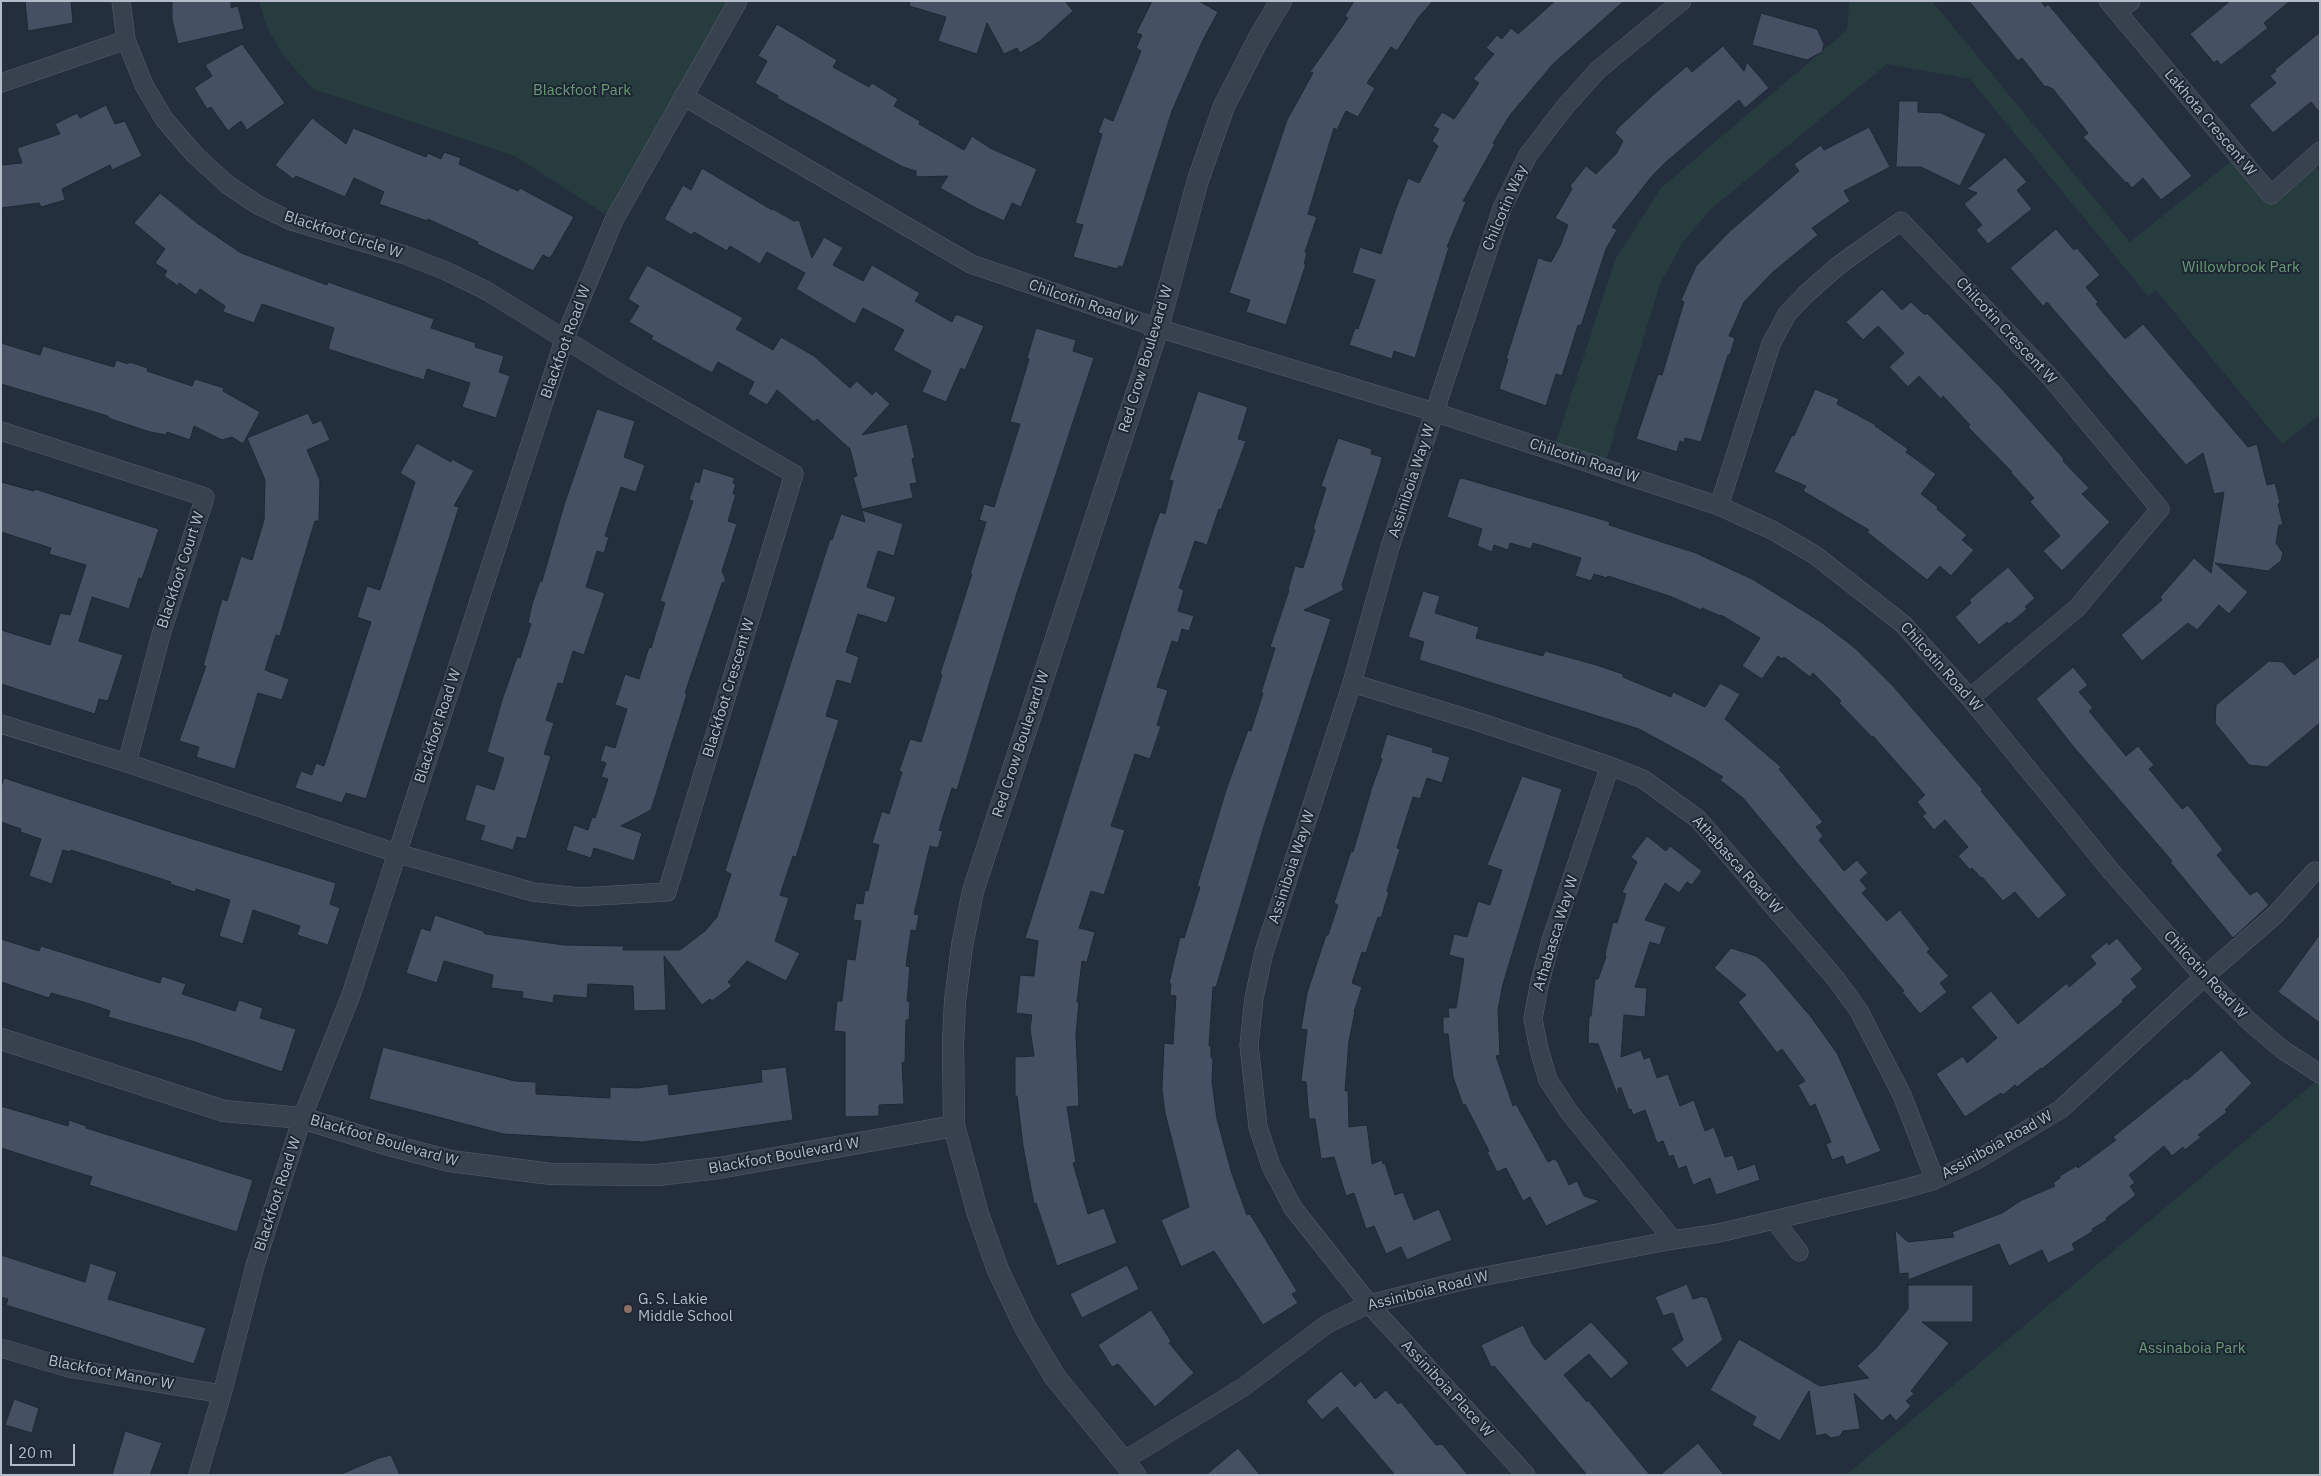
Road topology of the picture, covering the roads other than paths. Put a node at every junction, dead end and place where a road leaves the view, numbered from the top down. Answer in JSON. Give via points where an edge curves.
{"nodes":[{"id":1,"x":121,"y":1,"type":"edge"},
{"id":2,"x":738,"y":1,"type":"edge"},
{"id":3,"x":1281,"y":1,"type":"edge"},
{"id":4,"x":1682,"y":1,"type":"edge"},
{"id":5,"x":2118,"y":5,"type":"edge"},
{"id":6,"x":126,"y":40,"type":"junction"},
{"id":7,"x":1,"y":83,"type":"edge"},
{"id":8,"x":683,"y":96,"type":"junction"},
{"id":9,"x":2320,"y":151,"type":"edge"},
{"id":10,"x":1158,"y":328,"type":"junction"},
{"id":11,"x":565,"y":338,"type":"junction"},
{"id":12,"x":1434,"y":412,"type":"junction"},
{"id":13,"x":1,"y":431,"type":"edge"},
{"id":14,"x":1719,"y":506,"type":"junction"},
{"id":15,"x":1352,"y":683,"type":"junction"},
{"id":16,"x":1970,"y":698,"type":"junction"},
{"id":17,"x":1,"y":724,"type":"edge"},
{"id":18,"x":127,"y":763,"type":"junction"},
{"id":19,"x":1610,"y":766,"type":"junction"},
{"id":20,"x":396,"y":853,"type":"junction"},
{"id":21,"x":2314,"y":871,"type":"dead end"},
{"id":22,"x":2204,"y":977,"type":"junction"},
{"id":23,"x":1,"y":1039,"type":"edge"},
{"id":24,"x":2320,"y":1074,"type":"edge"},
{"id":25,"x":302,"y":1118,"type":"junction"},
{"id":26,"x":954,"y":1126,"type":"junction"},
{"id":27,"x":1935,"y":1180,"type":"junction"},
{"id":28,"x":1774,"y":1220,"type":"junction"},
{"id":29,"x":1673,"y":1240,"type":"junction"},
{"id":30,"x":1799,"y":1252,"type":"dead end"},
{"id":31,"x":1369,"y":1304,"type":"junction"},
{"id":32,"x":1,"y":1348,"type":"edge"},
{"id":33,"x":222,"y":1394,"type":"junction"},
{"id":34,"x":1129,"y":1468,"type":"edge"},
{"id":35,"x":198,"y":1475,"type":"edge"},
{"id":36,"x":1526,"y":1475,"type":"edge"}],
"edges":[{"from":1,"to":6,"type":"street","name":"Blackfoot Circle W"},
{"from":2,"to":8,"type":"street","name":"Blackfoot Road W"},
{"from":3,"to":10,"type":"street","name":"Red Crow Boulevard W","via":[[1224,106],[1198,180]]},
{"from":4,"to":12,"type":"street","name":"Chilcotin Way","via":[[1598,70],[1528,155],[1499,216]]},
{"from":5,"to":9,"type":"street","name":"Lakhota Crescent W","via":[[2271,194]]},
{"from":6,"to":7,"type":"street"},
{"from":6,"to":11,"type":"street","name":"Blackfoot Circle W","via":[[144,85],[164,119],[195,156],[228,185],[291,221],[405,255],[446,272],[487,291]]},
{"from":8,"to":10,"type":"street","name":"Chilcotin Road W","via":[[971,264]]},
{"from":8,"to":11,"type":"street","name":"Blackfoot Road W","via":[[614,220]]},
{"from":10,"to":12,"type":"street","name":"Chilcotin Road W"},
{"from":10,"to":26,"type":"street","name":"Red Crow Boulevard W","via":[[973,891],[955,1001]]},
{"from":11,"to":20,"type":"street","name":"Blackfoot Road W"},
{"from":11,"to":20,"type":"street","name":"Blackfoot Crescent W","via":[[624,376],[794,474],[667,892],[580,897],[533,892]]},
{"from":12,"to":14,"type":"street","name":"Chilcotin Road W"},
{"from":12,"to":15,"type":"street","name":"Assiniboia Way W","via":[[1390,547]]},
{"from":13,"to":18,"type":"street","name":"Blackfoot Court W","via":[[205,497],[162,631]]},
{"from":14,"to":16,"type":"street","name":"Chilcotin Road W","via":[[1772,530],[1815,555],[1860,588],[1903,624]]},
{"from":14,"to":16,"type":"street","name":"Chilcotin Crescent W","via":[[1770,344],[1787,314],[1839,265],[1901,221],[2051,378],[2160,509],[2077,608]]},
{"from":15,"to":19,"type":"street","name":"Athabasca Road W"},
{"from":15,"to":31,"type":"street","name":"Assiniboia Way W","via":[[1264,952],[1249,1044],[1258,1127],[1271,1166],[1293,1208]]},
{"from":16,"to":22,"type":"street","name":"Chilcotin Road W"},
{"from":17,"to":18,"type":"street"},
{"from":18,"to":20,"type":"street"},
{"from":19,"to":27,"type":"street","name":"Athabasca Road W","via":[[1643,779],[1698,819],[1836,979],[1860,1012],[1902,1094]]},
{"from":19,"to":29,"type":"street","name":"Athabasca Way W","via":[[1551,940],[1534,1019],[1548,1080],[1569,1112]]},
{"from":20,"to":25,"type":"street","name":"Blackfoot Road W","via":[[351,995]]},
{"from":21,"to":22,"type":"street","name":"Assiniboia Road W","via":[[2275,916]]},
{"from":22,"to":24,"type":"street","name":"Chilcotin Road W","via":[[2250,1023]]},
{"from":22,"to":27,"type":"street","name":"Assiniboia Road W","via":[[2061,1109],[1977,1160]]},
{"from":23,"to":25,"type":"street","name":"Blackfoot Boulevard W","via":[[224,1111]]},
{"from":25,"to":26,"type":"street","name":"Blackfoot Boulevard W","via":[[450,1162],[596,1176],[657,1176],[719,1168]]},
{"from":25,"to":33,"type":"street","name":"Blackfoot Road W","via":[[255,1266]]},
{"from":26,"to":34,"type":"street","name":"Red Crow Boulevard W","via":[[978,1214],[998,1270],[1025,1327],[1055,1377]]},
{"from":27,"to":28,"type":"street","name":"Assiniboia Road W"},
{"from":28,"to":29,"type":"street","name":"Assiniboia Road W"},
{"from":28,"to":30,"type":"street"},
{"from":29,"to":31,"type":"street","name":"Assiniboia Road W","via":[[1465,1280]]},
{"from":31,"to":34,"type":"street","name":"Assiniboia Road W","via":[[1326,1324]]},
{"from":31,"to":36,"type":"street","name":"Assiniboia Place W"},
{"from":32,"to":33,"type":"street","name":"Blackfoot Manor W","via":[[69,1368]]},
{"from":33,"to":35,"type":"street","name":"Blackfoot Road W"}]}
